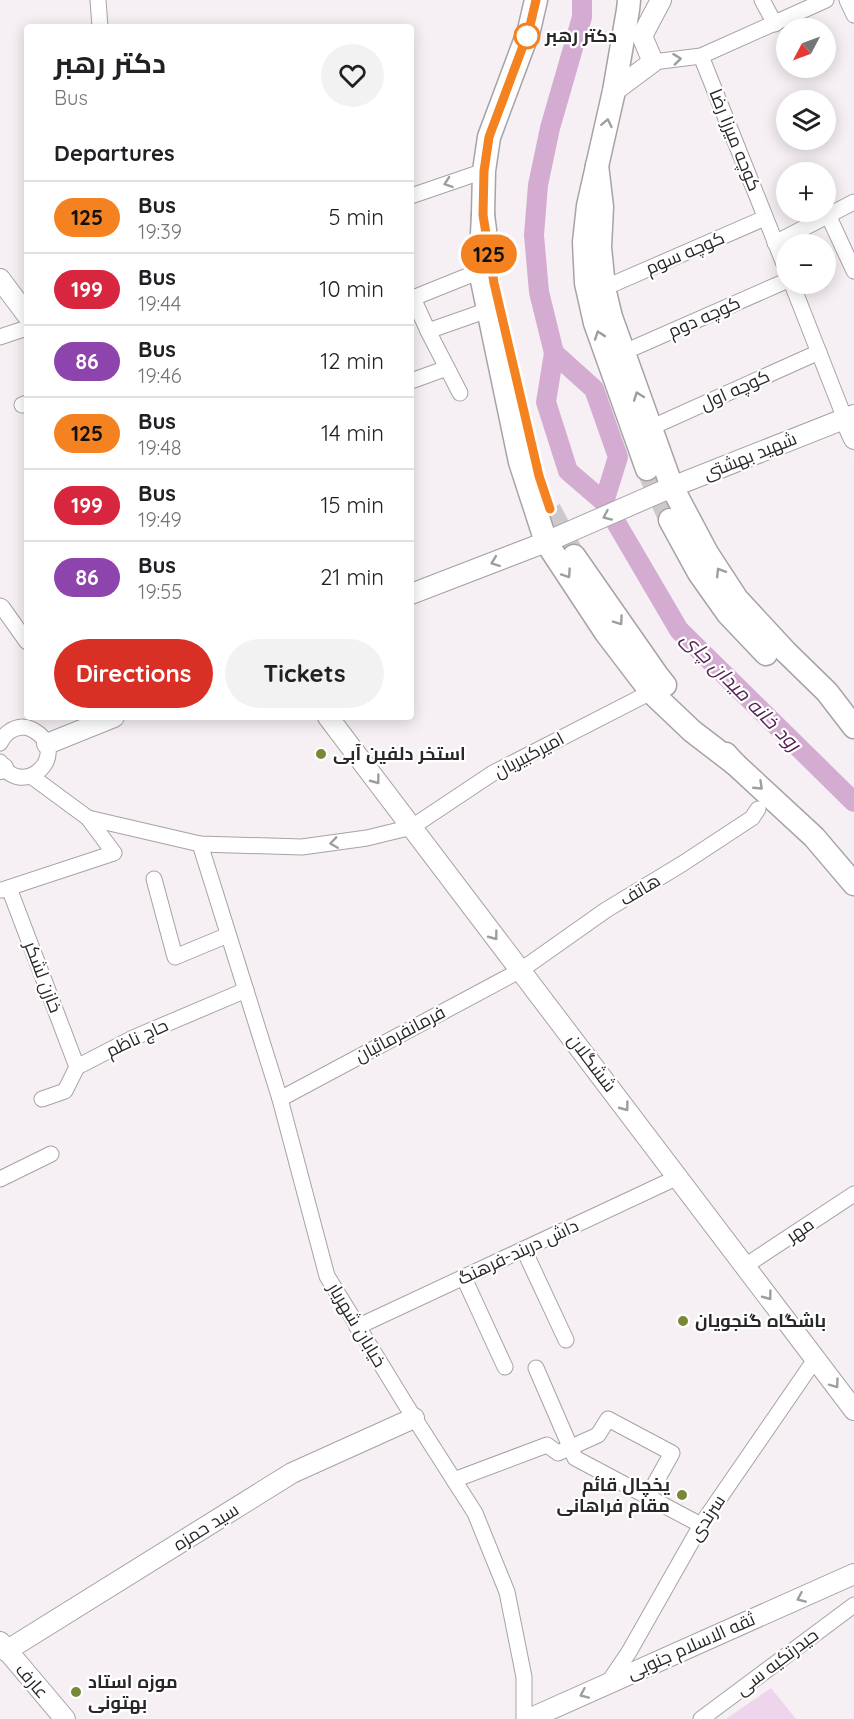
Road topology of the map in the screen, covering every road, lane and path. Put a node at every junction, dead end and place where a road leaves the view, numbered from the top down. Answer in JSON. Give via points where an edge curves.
{"nodes":[{"id":1,"x":98,"y":0,"type":"edge"},
{"id":2,"x":536,"y":0,"type":"edge"},
{"id":3,"x":628,"y":0,"type":"edge"},
{"id":4,"x":661,"y":0,"type":"edge"},
{"id":5,"x":762,"y":0,"type":"edge"},
{"id":6,"x":826,"y":0,"type":"edge"},
{"id":7,"x":847,"y":0,"type":"edge"},
{"id":8,"x":854,"y":15,"type":"edge"},
{"id":9,"x":100,"y":24,"type":"edge"},
{"id":10,"x":775,"y":24,"type":"junction"},
{"id":11,"x":701,"y":56,"type":"junction"},
{"id":12,"x":653,"y":62,"type":"junction"},
{"id":13,"x":614,"y":91,"type":"junction"},
{"id":14,"x":597,"y":165,"type":"junction"},
{"id":15,"x":484,"y":171,"type":"junction"},
{"id":16,"x":414,"y":195,"type":"edge"},
{"id":17,"x":854,"y":202,"type":"edge"},
{"id":18,"x":836,"y":211,"type":"edge"},
{"id":19,"x":483,"y":215,"type":"junction"},
{"id":20,"x":765,"y":218,"type":"junction"},
{"id":21,"x":815,"y":222,"type":"edge"},
{"id":22,"x":831,"y":222,"type":"edge"},
{"id":23,"x":775,"y":243,"type":"joint"},
{"id":24,"x":480,"y":271,"type":"junction"},
{"id":25,"x":854,"y":271,"type":"edge"},
{"id":26,"x":0,"y":279,"type":"edge"},
{"id":27,"x":776,"y":285,"type":"edge"},
{"id":28,"x":604,"y":288,"type":"junction"},
{"id":29,"x":796,"y":294,"type":"edge"},
{"id":30,"x":414,"y":297,"type":"edge"},
{"id":31,"x":414,"y":299,"type":"edge"},
{"id":32,"x":488,"y":310,"type":"junction"},
{"id":33,"x":24,"y":311,"type":"edge"},
{"id":34,"x":24,"y":329,"type":"edge"},
{"id":35,"x":428,"y":331,"type":"junction"},
{"id":36,"x":0,"y":337,"type":"edge"},
{"id":37,"x":819,"y":352,"type":"junction"},
{"id":38,"x":622,"y":353,"type":"junction"},
{"id":39,"x":447,"y":368,"type":"junction"},
{"id":40,"x":414,"y":380,"type":"edge"},
{"id":41,"x":460,"y":393,"type":"dead end"},
{"id":42,"x":850,"y":417,"type":"edge"},
{"id":43,"x":650,"y":428,"type":"junction"},
{"id":44,"x":854,"y":439,"type":"edge"},
{"id":45,"x":646,"y":469,"type":"tunnel mouth"},
{"id":46,"x":672,"y":487,"type":"junction"},
{"id":47,"x":550,"y":509,"type":"tunnel mouth"},
{"id":48,"x":670,"y":520,"type":"tunnel mouth"},
{"id":49,"x":546,"y":542,"type":"junction"},
{"id":50,"x":574,"y":556,"type":"tunnel mouth"},
{"id":51,"x":414,"y":593,"type":"edge"},
{"id":52,"x":0,"y":606,"type":"edge"},
{"id":53,"x":24,"y":638,"type":"edge"},
{"id":54,"x":651,"y":692,"type":"junction"},
{"id":55,"x":106,"y":720,"type":"edge"},
{"id":56,"x":330,"y":720,"type":"edge"},
{"id":57,"x":854,"y":728,"type":"edge"},
{"id":58,"x":0,"y":743,"type":"edge"},
{"id":59,"x":46,"y":744,"type":"junction"},
{"id":60,"x":735,"y":764,"type":"junction"},
{"id":61,"x":1,"y":766,"type":"edge"},
{"id":62,"x":31,"y":776,"type":"junction"},
{"id":63,"x":758,"y":809,"type":"dead end"},
{"id":64,"x":88,"y":818,"type":"junction"},
{"id":65,"x":412,"y":827,"type":"junction"},
{"id":66,"x":200,"y":844,"type":"junction"},
{"id":67,"x":154,"y":879,"type":"dead end"},
{"id":68,"x":854,"y":884,"type":"edge"},
{"id":69,"x":5,"y":889,"type":"edge"},
{"id":70,"x":228,"y":935,"type":"junction"},
{"id":71,"x":521,"y":970,"type":"junction"},
{"id":72,"x":246,"y":990,"type":"junction"},
{"id":73,"x":77,"y":1067,"type":"junction"},
{"id":74,"x":42,"y":1099,"type":"dead end"},
{"id":75,"x":280,"y":1099,"type":"junction"},
{"id":76,"x":51,"y":1154,"type":"dead end"},
{"id":77,"x":678,"y":1178,"type":"junction"},
{"id":78,"x":0,"y":1179,"type":"edge"},
{"id":79,"x":854,"y":1194,"type":"edge"},
{"id":80,"x":524,"y":1250,"type":"junction"},
{"id":81,"x":745,"y":1266,"type":"junction"},
{"id":82,"x":464,"y":1278,"type":"junction"},
{"id":83,"x":357,"y":1327,"type":"junction"},
{"id":84,"x":566,"y":1340,"type":"dead end"},
{"id":85,"x":816,"y":1359,"type":"junction"},
{"id":86,"x":505,"y":1368,"type":"dead end"},
{"id":87,"x":536,"y":1368,"type":"dead end"},
{"id":88,"x":854,"y":1410,"type":"edge"},
{"id":89,"x":414,"y":1418,"type":"junction"},
{"id":90,"x":570,"y":1447,"type":"junction"},
{"id":91,"x":454,"y":1480,"type":"junction"},
{"id":92,"x":648,"y":1496,"type":"junction"},
{"id":93,"x":701,"y":1525,"type":"junction"},
{"id":94,"x":854,"y":1574,"type":"edge"},
{"id":95,"x":854,"y":1605,"type":"edge"},
{"id":96,"x":3,"y":1647,"type":"edge"},
{"id":97,"x":608,"y":1683,"type":"junction"},
{"id":98,"x":65,"y":1719,"type":"edge"},
{"id":99,"x":524,"y":1719,"type":"edge"},
{"id":100,"x":529,"y":1719,"type":"edge"},
{"id":101,"x":701,"y":1719,"type":"edge"}],
"edges":[{"from":1,"to":9,"type":"street"},
{"from":2,"to":15,"type":"highway","via":[[529,30],[489,137]]},
{"from":3,"to":13,"type":"highway"},
{"from":4,"to":12,"type":"main road","via":[[642,36]]},
{"from":5,"to":10,"type":"street"},
{"from":6,"to":10,"type":"street"},
{"from":7,"to":8,"type":"street"},
{"from":10,"to":11,"type":"street"},
{"from":12,"to":11,"type":"street","one_way":true},
{"from":11,"to":20,"type":"street","name":"کوچه میرزا رضا"},
{"from":12,"to":13,"type":"main road"},
{"from":14,"to":13,"type":"highway","one_way":true},
{"from":14,"to":28,"type":"highway"},
{"from":45,"to":14,"type":"highway","one_way":true,"via":[[595,323],[586,283],[584,242]]},
{"from":15,"to":16,"type":"street","one_way":true},
{"from":15,"to":19,"type":"highway"},
{"from":17,"to":18,"type":"street"},
{"from":19,"to":24,"type":"highway"},
{"from":19,"to":47,"type":"highway","via":[[494,283]]},
{"from":20,"to":23,"type":"street","name":"کوچه میرزا رضا"},
{"from":20,"to":28,"type":"street","name":"کوچه سوم"},
{"from":21,"to":23,"type":"street"},
{"from":22,"to":25,"type":"street"},
{"from":24,"to":30,"type":"street"},
{"from":24,"to":32,"type":"highway"},
{"from":26,"to":33,"type":"main road"},
{"from":27,"to":38,"type":"street","name":"کوچه دوم"},
{"from":28,"to":38,"type":"highway"},
{"from":29,"to":37,"type":"street"},
{"from":31,"to":35,"type":"street"},
{"from":32,"to":35,"type":"street"},
{"from":32,"to":49,"type":"highway","via":[[520,462]]},
{"from":34,"to":36,"type":"street"},
{"from":35,"to":39,"type":"street"},
{"from":37,"to":42,"type":"street"},
{"from":37,"to":43,"type":"street","name":"کوچه اول"},
{"from":43,"to":38,"type":"highway","one_way":true},
{"from":39,"to":40,"type":"street"},
{"from":39,"to":41,"type":"street"},
{"from":42,"to":44,"type":"main road"},
{"from":42,"to":46,"type":"main road","name":"شهید بهشتى"},
{"from":43,"to":46,"type":"highway"},
{"from":46,"to":49,"type":"main road","name":"شهید بهشتى","one_way":true},
{"from":57,"to":46,"type":"highway","one_way":true,"via":[[827,692],[737,599]]},
{"from":48,"to":57,"type":"highway","via":[[699,573],[728,614],[810,696]]},
{"from":49,"to":51,"type":"main road","one_way":true},
{"from":49,"to":54,"type":"highway","one_way":true,"via":[[606,633]]},
{"from":50,"to":60,"type":"highway","one_way":true,"via":[[657,675]]},
{"from":52,"to":53,"type":"street"},
{"from":54,"to":60,"type":"highway"},
{"from":54,"to":65,"type":"street","name":"امیرکبیریان","via":[[492,773]]},
{"from":55,"to":59,"type":"main road"},
{"from":56,"to":65,"type":"main road","name":"ششگلان","one_way":true},
{"from":58,"to":59,"type":"street","via":[[6,734],[21,727],[37,731]]},
{"from":59,"to":62,"type":"street","via":[[44,766]]},
{"from":60,"to":68,"type":"highway","one_way":true,"via":[[814,837]]},
{"from":61,"to":62,"type":"street","via":[[16,777]]},
{"from":62,"to":64,"type":"street"},
{"from":63,"to":71,"type":"street","name":"هاتف","via":[[752,818],[606,910]]},
{"from":64,"to":66,"type":"street"},
{"from":64,"to":69,"type":"street","via":[[114,853]]},
{"from":65,"to":66,"type":"street","one_way":true,"via":[[302,847]]},
{"from":65,"to":71,"type":"main road","name":"ششگلان","one_way":true},
{"from":66,"to":70,"type":"street","name":"خیابان شهریار"},
{"from":67,"to":70,"type":"street","via":[[175,957]]},
{"from":69,"to":73,"type":"street","name":"خازن لشکر"},
{"from":70,"to":72,"type":"street","name":"خیابان شهریار"},
{"from":71,"to":75,"type":"street","name":"فرمانفرمائیان"},
{"from":71,"to":77,"type":"main road","name":"ششگلان","one_way":true},
{"from":72,"to":73,"type":"street","name":"حاج ناظم","via":[[133,1038]]},
{"from":72,"to":75,"type":"street","name":"خیابان شهریار"},
{"from":73,"to":74,"type":"street","via":[[65,1091]]},
{"from":75,"to":83,"type":"street","name":"خیابان شهریار","via":[[327,1276]]},
{"from":76,"to":78,"type":"street"},
{"from":77,"to":80,"type":"street","name":"داش دربند-فرهنگ"},
{"from":77,"to":81,"type":"main road","name":"ششگلان"},
{"from":79,"to":81,"type":"street","name":"مهر"},
{"from":80,"to":82,"type":"street","name":"داش دربند-فرهنگ"},
{"from":80,"to":84,"type":"street"},
{"from":81,"to":85,"type":"main road","name":"ششگلان","one_way":true},
{"from":82,"to":83,"type":"street","name":"داش دربند-فرهنگ"},
{"from":82,"to":86,"type":"street"},
{"from":83,"to":89,"type":"street","name":"خیابان شهریار"},
{"from":85,"to":88,"type":"main road","name":"ششگلان","one_way":true},
{"from":85,"to":93,"type":"street","name":"سرندی"},
{"from":87,"to":90,"type":"street"},
{"from":89,"to":91,"type":"street","name":"خیابان شهریار"},
{"from":89,"to":96,"type":"main road","name":"سید حمزه","via":[[292,1473]]},
{"from":90,"to":91,"type":"street","via":[[558,1453],[546,1445]]},
{"from":90,"to":92,"type":"street","via":[[575,1458]]},
{"from":90,"to":92,"type":"street","via":[[597,1435],[608,1419],[672,1454]]},
{"from":91,"to":99,"type":"street","name":"خیابان شهریار","via":[[475,1513],[507,1592],[524,1677]]},
{"from":92,"to":93,"type":"street"},
{"from":93,"to":97,"type":"street","name":"سرندی"},
{"from":94,"to":97,"type":"main road","name":"ثقه الاسلام جنوبی","one_way":true},
{"from":95,"to":101,"type":"street","name":"حیدرتکیه سی"},
{"from":96,"to":98,"type":"main road","name":"عارف"},
{"from":97,"to":100,"type":"main road","name":"ثقه الاسلام جنوبی","one_way":true}]}
